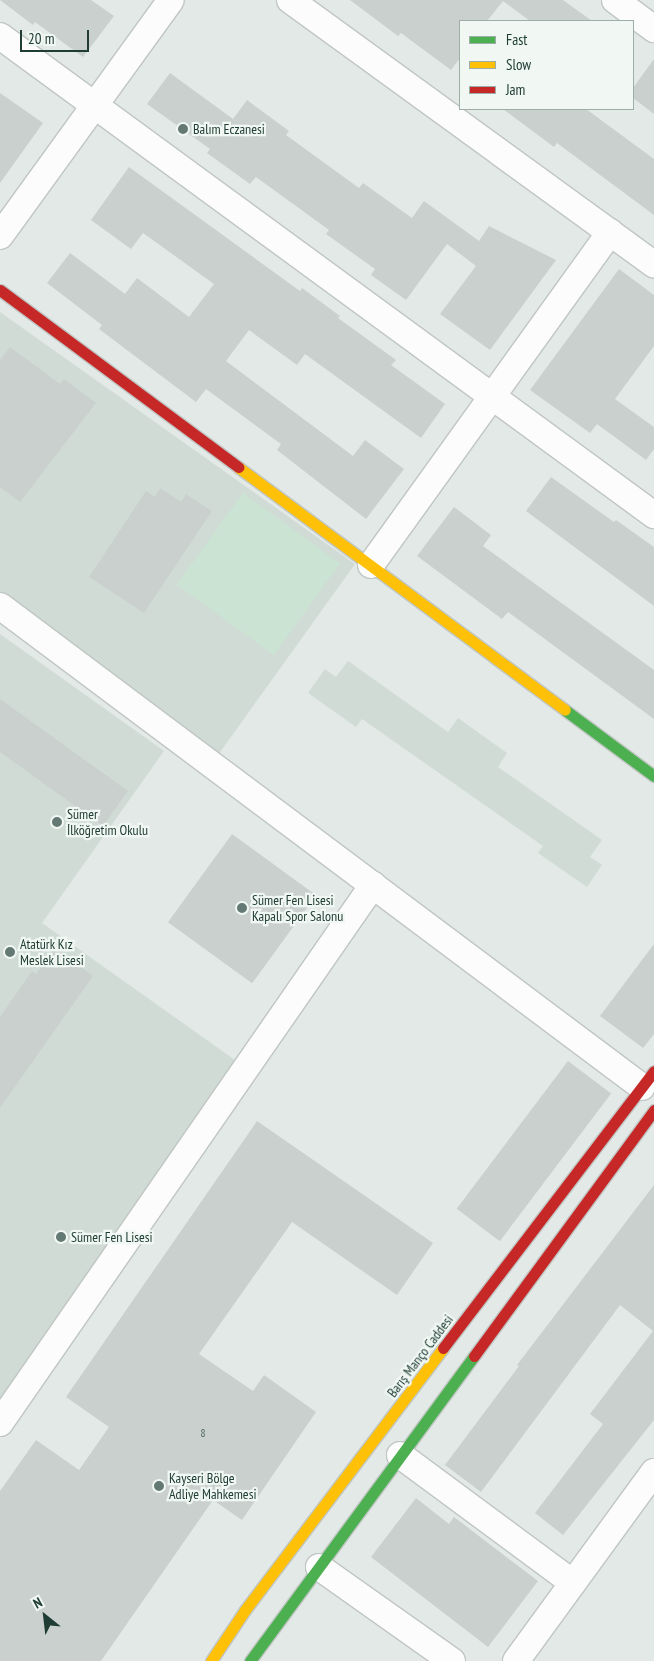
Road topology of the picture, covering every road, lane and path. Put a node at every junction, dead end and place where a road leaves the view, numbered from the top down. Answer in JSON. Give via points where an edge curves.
{"nodes":[{"id":1,"x":171,"y":0,"type":"edge"},
{"id":2,"x":290,"y":0,"type":"edge"},
{"id":3,"x":616,"y":0,"type":"edge"},
{"id":4,"x":654,"y":28,"type":"edge"},
{"id":5,"x":0,"y":36,"type":"edge"},
{"id":6,"x":95,"y":105,"type":"junction"},
{"id":7,"x":610,"y":232,"type":"junction"},
{"id":8,"x":0,"y":236,"type":"edge"},
{"id":9,"x":652,"y":257,"type":"edge"},
{"id":10,"x":0,"y":290,"type":"edge"},
{"id":11,"x":492,"y":396,"type":"junction"},
{"id":12,"x":654,"y":515,"type":"edge"},
{"id":13,"x":371,"y":565,"type":"junction"},
{"id":14,"x":0,"y":606,"type":"edge"},
{"id":15,"x":654,"y":776,"type":"edge"},
{"id":16,"x":373,"y":885,"type":"junction"},
{"id":17,"x":648,"y":1079,"type":"edge"},
{"id":18,"x":654,"y":1110,"type":"edge"},
{"id":19,"x":0,"y":1423,"type":"edge"},
{"id":20,"x":400,"y":1455,"type":"junction"},
{"id":21,"x":651,"y":1485,"type":"edge"},
{"id":22,"x":319,"y":1567,"type":"junction"},
{"id":23,"x":573,"y":1583,"type":"junction"},
{"id":24,"x":211,"y":1661,"type":"edge"},
{"id":25,"x":250,"y":1661,"type":"edge"},
{"id":26,"x":452,"y":1661,"type":"edge"},
{"id":27,"x":516,"y":1661,"type":"edge"}],
"edges":[{"from":1,"to":6,"type":"street"},
{"from":2,"to":7,"type":"street"},
{"from":3,"to":4,"type":"street"},
{"from":5,"to":6,"type":"street"},
{"from":6,"to":8,"type":"street"},
{"from":6,"to":11,"type":"street"},
{"from":7,"to":9,"type":"street"},
{"from":7,"to":11,"type":"street"},
{"from":10,"to":13,"type":"street"},
{"from":11,"to":12,"type":"street"},
{"from":11,"to":13,"type":"street"},
{"from":13,"to":15,"type":"street"},
{"from":14,"to":16,"type":"street"},
{"from":16,"to":17,"type":"street"},
{"from":16,"to":19,"type":"street"},
{"from":17,"to":24,"type":"street","name":"Barış Manço Caddesi","via":[[245,1610]]},
{"from":18,"to":20,"type":"street"},
{"from":20,"to":22,"type":"street"},
{"from":20,"to":23,"type":"street"},
{"from":21,"to":23,"type":"street"},
{"from":22,"to":25,"type":"street"},
{"from":22,"to":26,"type":"street"},
{"from":23,"to":27,"type":"street"}]}
